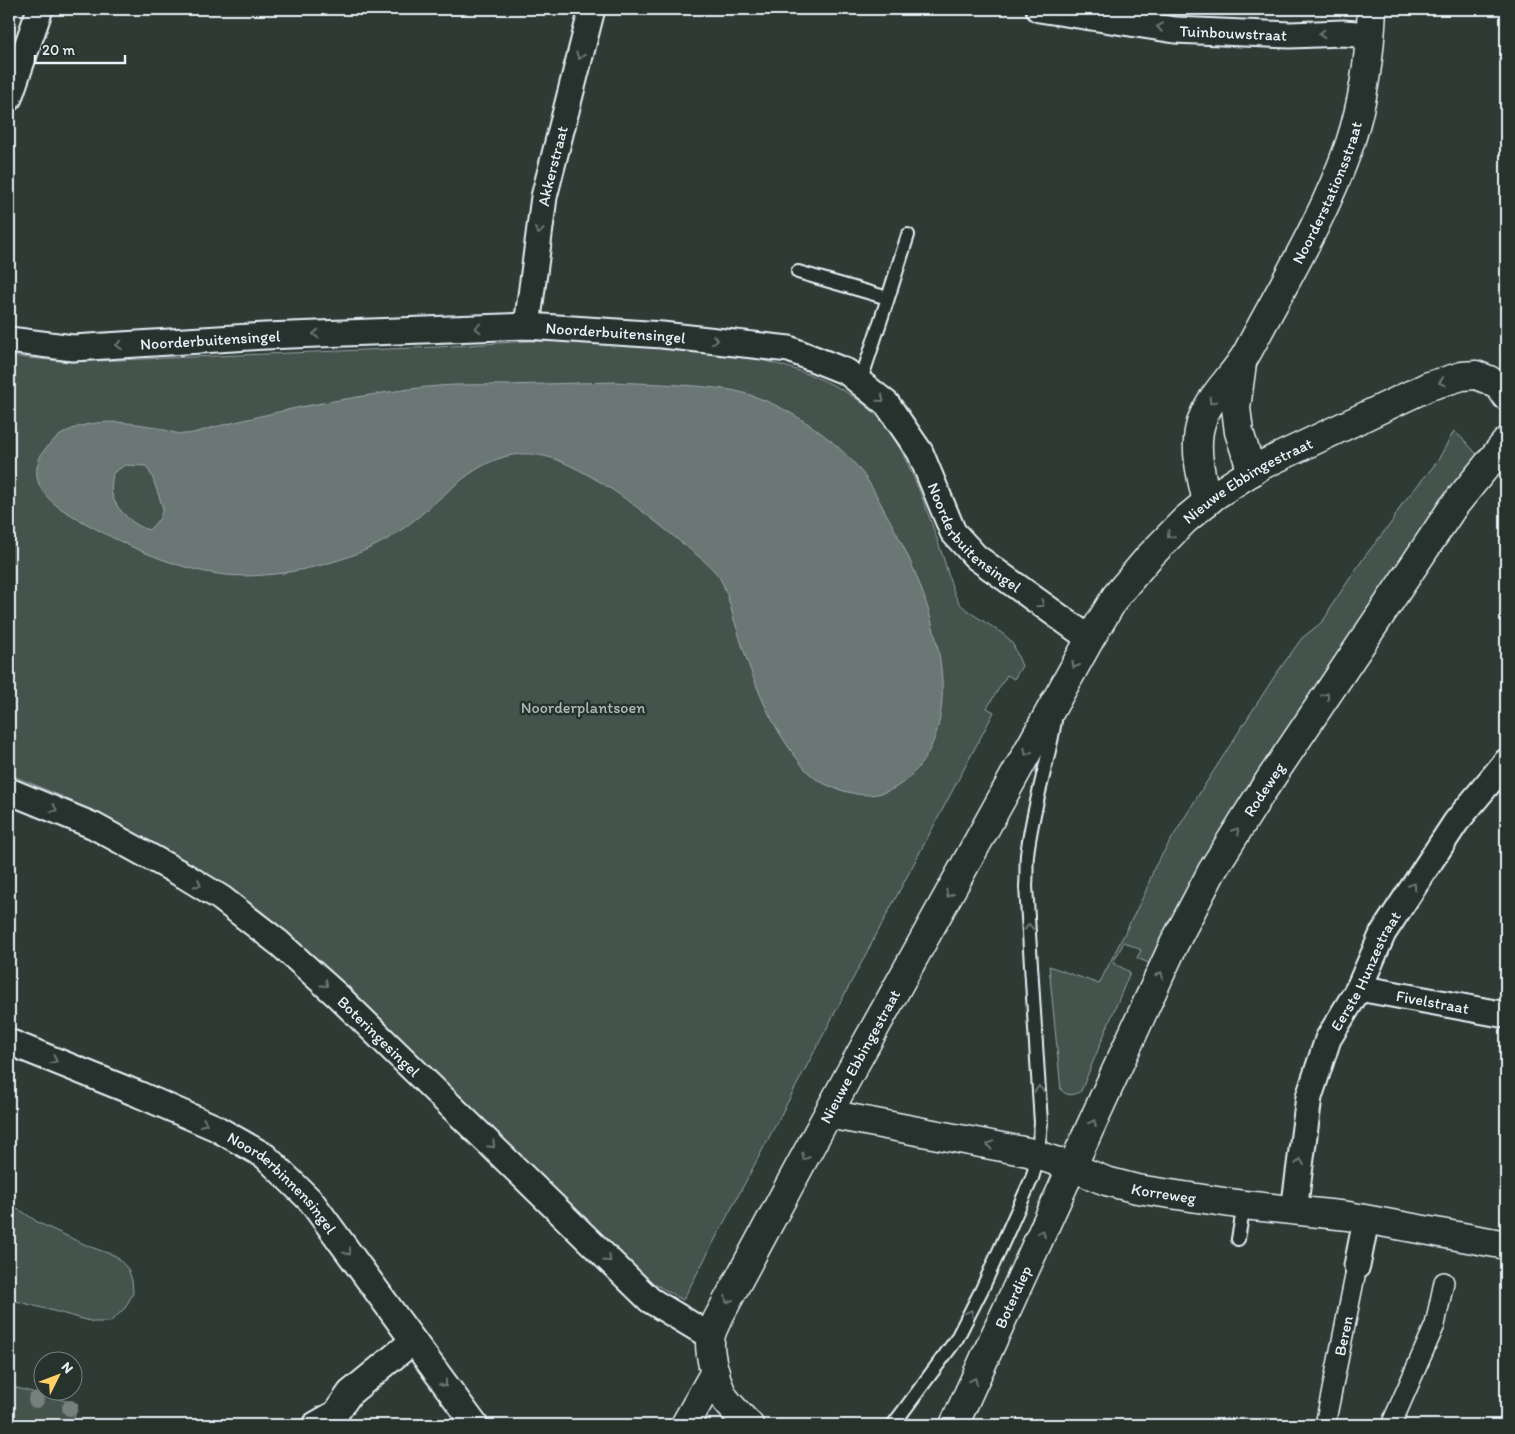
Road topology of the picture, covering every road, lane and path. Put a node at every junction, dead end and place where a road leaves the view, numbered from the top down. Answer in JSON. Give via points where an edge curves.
{"nodes":[{"id":1,"x":40,"y":9,"type":"edge"},
{"id":2,"x":592,"y":9,"type":"edge"},
{"id":3,"x":1039,"y":9,"type":"edge"},
{"id":4,"x":1094,"y":13,"type":"edge"},
{"id":5,"x":1371,"y":22,"type":"edge"},
{"id":6,"x":9,"y":98,"type":"edge"},
{"id":7,"x":908,"y":235,"type":"dead end"},
{"id":8,"x":798,"y":272,"type":"dead end"},
{"id":9,"x":888,"y":298,"type":"junction"},
{"id":10,"x":527,"y":326,"type":"junction"},
{"id":11,"x":9,"y":340,"type":"edge"},
{"id":12,"x":1242,"y":363,"type":"junction"},
{"id":13,"x":860,"y":382,"type":"junction"},
{"id":14,"x":1500,"y":384,"type":"edge"},
{"id":15,"x":1506,"y":442,"type":"edge"},
{"id":16,"x":1252,"y":472,"type":"junction"},
{"id":17,"x":1207,"y":502,"type":"junction"},
{"id":18,"x":1090,"y":639,"type":"junction"},
{"id":19,"x":1060,"y":694,"type":"junction"},
{"id":20,"x":1506,"y":762,"type":"edge"},
{"id":21,"x":9,"y":791,"type":"edge"},
{"id":22,"x":1359,"y":988,"type":"junction"},
{"id":23,"x":1506,"y":1015,"type":"edge"},
{"id":24,"x":9,"y":1042,"type":"edge"},
{"id":25,"x":828,"y":1114,"type":"junction"},
{"id":26,"x":1038,"y":1155,"type":"junction"},
{"id":27,"x":1072,"y":1167,"type":"junction"},
{"id":28,"x":1244,"y":1205,"type":"junction"},
{"id":29,"x":1294,"y":1211,"type":"junction"},
{"id":30,"x":1366,"y":1220,"type":"junction"},
{"id":31,"x":1238,"y":1239,"type":"dead end"},
{"id":32,"x":1506,"y":1245,"type":"edge"},
{"id":33,"x":1359,"y":1256,"type":"joint"},
{"id":34,"x":1444,"y":1282,"type":"dead end"},
{"id":35,"x":710,"y":1336,"type":"junction"},
{"id":36,"x":413,"y":1341,"type":"junction"},
{"id":37,"x":715,"y":1372,"type":"junction"},
{"id":38,"x":315,"y":1425,"type":"edge"},
{"id":39,"x":475,"y":1425,"type":"edge"},
{"id":40,"x":685,"y":1425,"type":"edge"},
{"id":41,"x":749,"y":1425,"type":"edge"},
{"id":42,"x":894,"y":1425,"type":"edge"},
{"id":43,"x":954,"y":1425,"type":"edge"},
{"id":44,"x":1325,"y":1425,"type":"edge"},
{"id":45,"x":1391,"y":1425,"type":"edge"}],
"edges":[{"from":1,"to":6,"type":"street"},
{"from":2,"to":10,"type":"street","name":"Akkerstraat","one_way":true,"via":[[544,197]]},
{"from":3,"to":4,"type":"street","name":"Tuinbouwstraat"},
{"from":5,"to":4,"type":"street","name":"Tuinbouwstraat","one_way":true,"via":[[1343,33],[1290,35],[1175,30]]},
{"from":5,"to":12,"type":"main road","name":"Noorderstationsstraat","via":[[1363,92],[1350,143],[1318,219]]},
{"from":7,"to":9,"type":"lane"},
{"from":8,"to":9,"type":"lane"},
{"from":9,"to":13,"type":"lane"},
{"from":10,"to":11,"type":"street","name":"Noorderbuitensingel","one_way":true,"via":[[265,336],[73,348]]},
{"from":10,"to":13,"type":"street","name":"Noorderbuitensingel","one_way":true,"via":[[662,335],[789,349],[847,372]]},
{"from":12,"to":16,"type":"main road","name":"Noorderstationsstraat","via":[[1236,408],[1239,432]]},
{"from":12,"to":17,"type":"main road","name":"Noorderstationsstraat","one_way":true,"via":[[1210,401],[1199,431],[1198,462]]},
{"from":13,"to":18,"type":"street","name":"Noorderbuitensingel","one_way":true,"via":[[887,404],[920,452],[953,532],[976,557]]},
{"from":14,"to":16,"type":"main road","name":"Nieuwe Ebbingestraat","one_way":true,"via":[[1476,376],[1462,376],[1429,386]]},
{"from":27,"to":15,"type":"main road","name":"Rodeweg","one_way":true,"via":[[1192,906],[1234,833],[1453,508]]},
{"from":16,"to":17,"type":"main road","name":"Nieuwe Ebbingestraat"},
{"from":17,"to":18,"type":"main road","name":"Nieuwe Ebbingestraat","one_way":true,"via":[[1149,557],[1116,596]]},
{"from":18,"to":19,"type":"main road","name":"Nieuwe Ebbingestraat","one_way":true},
{"from":19,"to":25,"type":"main road","name":"Nieuwe Ebbingestraat","one_way":true},
{"from":26,"to":19,"type":"lane","name":"Nieuwe Ebbingestraat","one_way":true,"via":[[1041,1123],[1026,886],[1027,855]]},
{"from":22,"to":20,"type":"street","name":"Eerste Hunzestraat","one_way":true,"via":[[1393,917],[1456,822]]},
{"from":21,"to":35,"type":"street","name":"Boteringesingel","one_way":true,"via":[[94,826],[222,898],[339,997],[650,1300]]},
{"from":22,"to":23,"type":"street","name":"Fivelstraat"},
{"from":29,"to":22,"type":"street","name":"Eerste Hunzestraat","one_way":true,"via":[[1309,1097],[1328,1038]]},
{"from":24,"to":36,"type":"street","name":"Noorderbinnensingel","one_way":true,"via":[[214,1127],[265,1156],[311,1201]]},
{"from":26,"to":25,"type":"main road","name":"Korreweg","one_way":true},
{"from":25,"to":35,"type":"main road","name":"Nieuwe Ebbingestraat","one_way":true},
{"from":26,"to":27,"type":"main road","name":"Korreweg"},
{"from":42,"to":26,"type":"lane","name":"Nieuwe Ebbingestraat","one_way":true,"via":[[956,1340],[1026,1194]]},
{"from":27,"to":28,"type":"main road","name":"Korreweg","via":[[1137,1189]]},
{"from":43,"to":27,"type":"main road","name":"Boterdiep","one_way":true},
{"from":28,"to":29,"type":"main road","name":"Korreweg"},
{"from":28,"to":31,"type":"lane"},
{"from":29,"to":30,"type":"main road","name":"Korreweg"},
{"from":30,"to":32,"type":"main road","name":"Korreweg"},
{"from":30,"to":33,"type":"street"},
{"from":33,"to":44,"type":"street","name":"Beren"},
{"from":34,"to":45,"type":"street","via":[[1435,1325]]},
{"from":35,"to":37,"type":"main road"},
{"from":36,"to":38,"type":"street","via":[[350,1393],[336,1413]]},
{"from":36,"to":39,"type":"street","name":"Noorderbinnensingel","one_way":true},
{"from":37,"to":40,"type":"main road"},
{"from":37,"to":41,"type":"main road","via":[[726,1400]]}]}
